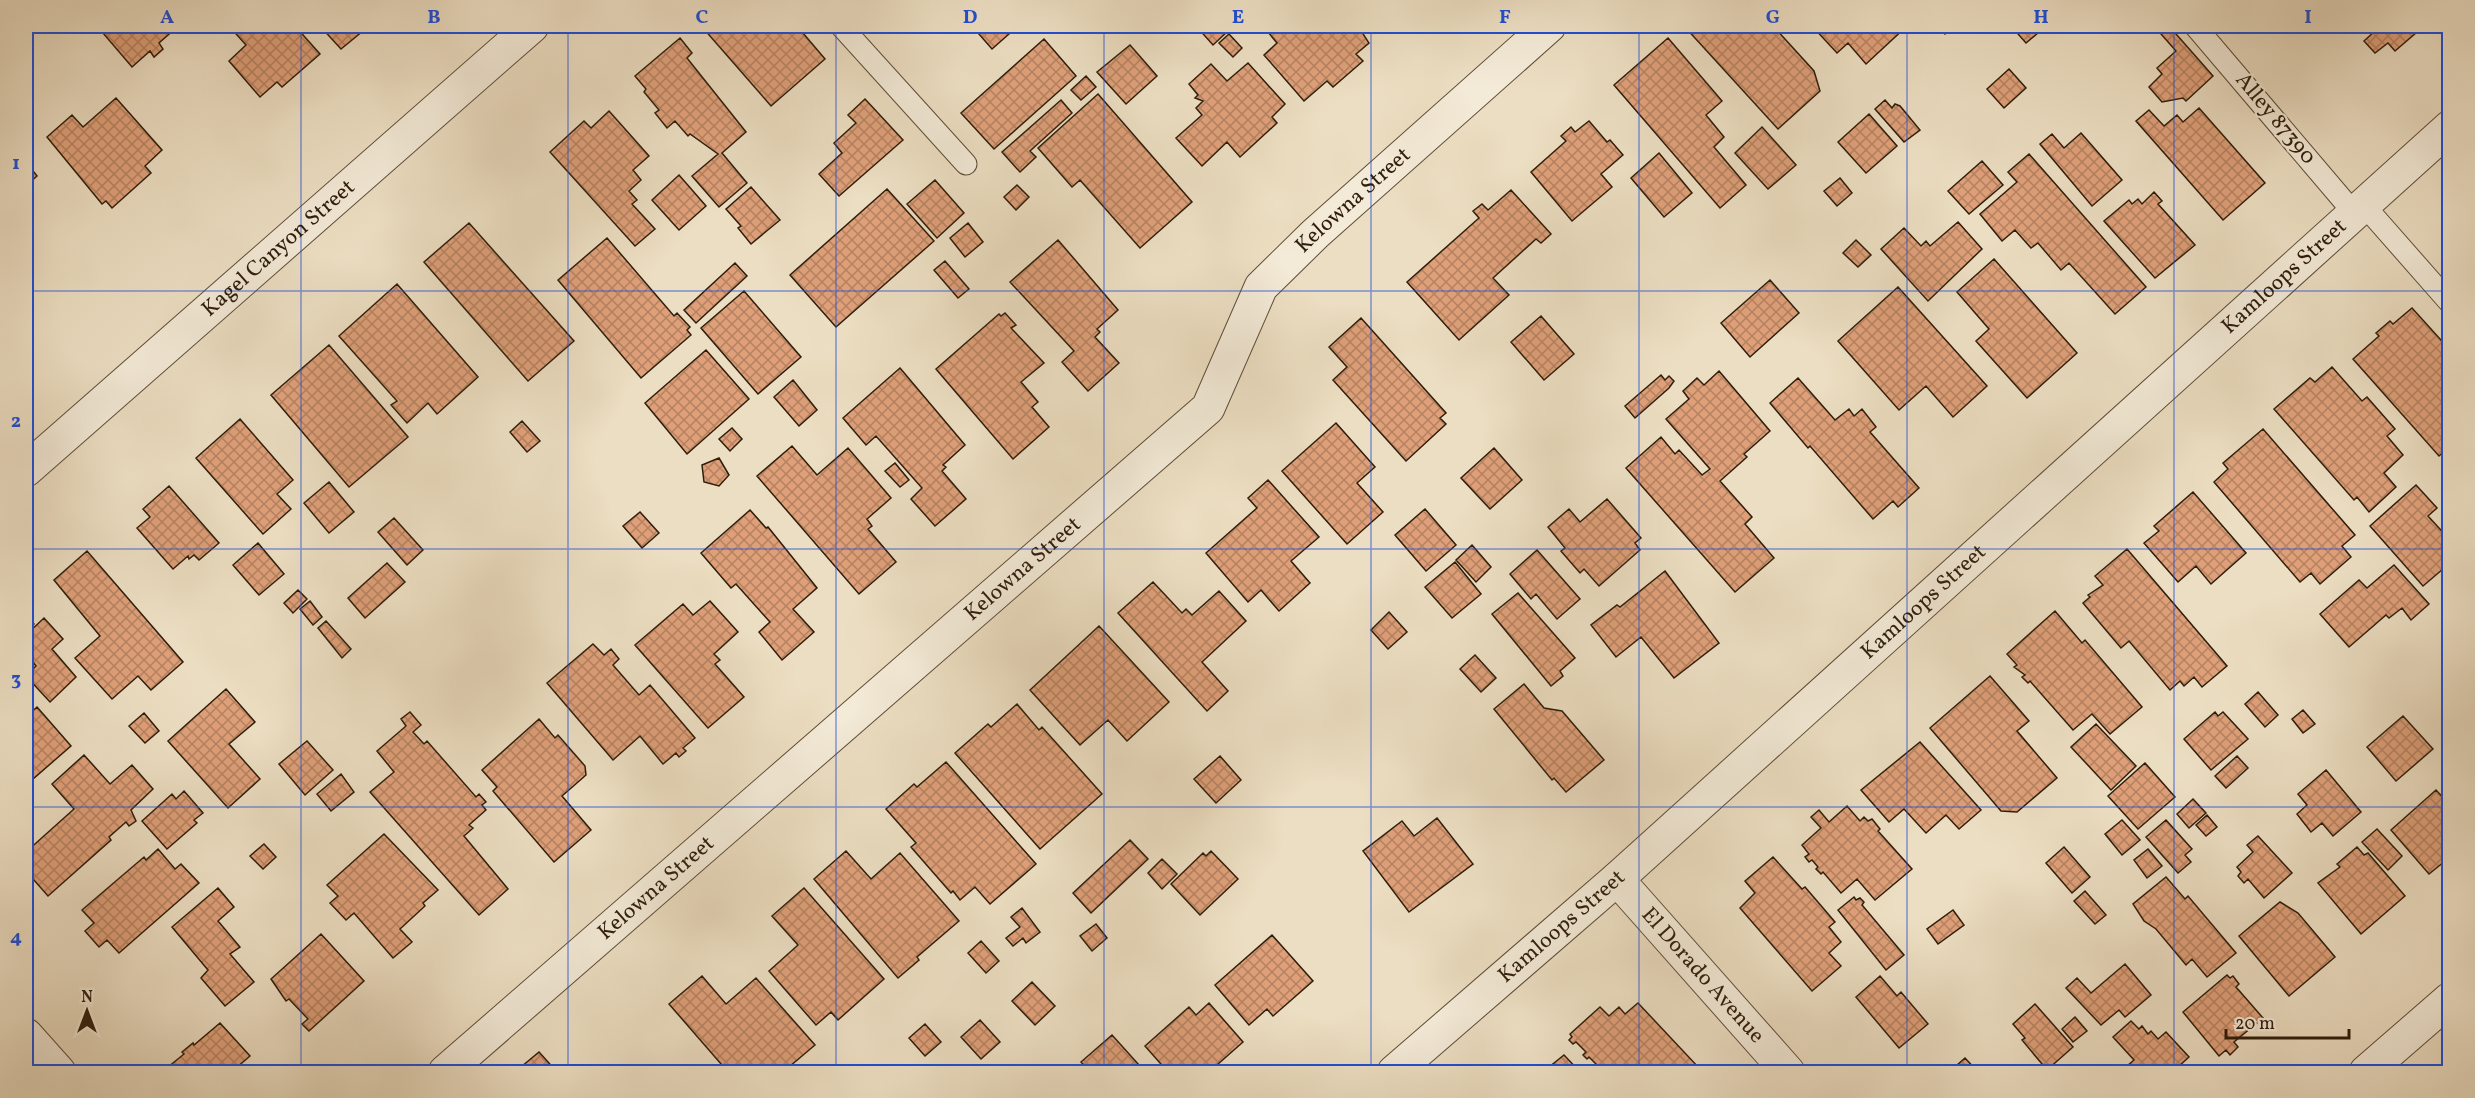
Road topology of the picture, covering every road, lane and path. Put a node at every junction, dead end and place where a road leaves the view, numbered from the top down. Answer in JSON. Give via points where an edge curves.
{"nodes":[{"id":1,"x":532,"y":26,"type":"edge"},
{"id":2,"x":841,"y":26,"type":"edge"},
{"id":3,"x":1549,"y":26,"type":"edge"},
{"id":4,"x":2195,"y":26,"type":"edge"},
{"id":5,"x":2450,"y":127,"type":"edge"},
{"id":6,"x":966,"y":164,"type":"dead end"},
{"id":7,"x":2359,"y":209,"type":"junction"},
{"id":8,"x":2449,"y":302,"type":"edge"},
{"id":9,"x":26,"y":470,"type":"edge"},
{"id":10,"x":1617,"y":879,"type":"junction"},
{"id":11,"x":2450,"y":999,"type":"edge"},
{"id":12,"x":26,"y":1035,"type":"edge"},
{"id":13,"x":58,"y":1072,"type":"edge"},
{"id":14,"x":445,"y":1072,"type":"edge"},
{"id":15,"x":1394,"y":1072,"type":"edge"},
{"id":16,"x":1788,"y":1072,"type":"edge"},
{"id":17,"x":2366,"y":1072,"type":"edge"}],
"edges":[{"from":1,"to":9,"type":"street","name":"Kagel Canyon Street"},
{"from":2,"to":6,"type":"lane"},
{"from":3,"to":14,"type":"street","name":"Kelowna Street","via":[[1261,286],[1208,408]]},
{"from":4,"to":7,"type":"lane","name":"Alley 87390"},
{"from":5,"to":7,"type":"street","name":"Kamloops Street"},
{"from":7,"to":8,"type":"lane","name":"Alley 87390"},
{"from":7,"to":10,"type":"street","name":"Kamloops Street"},
{"from":10,"to":15,"type":"street","name":"Kamloops Street"},
{"from":10,"to":16,"type":"street","name":"El Dorado Avenue"},
{"from":11,"to":17,"type":"street"},
{"from":12,"to":13,"type":"street"}]}
